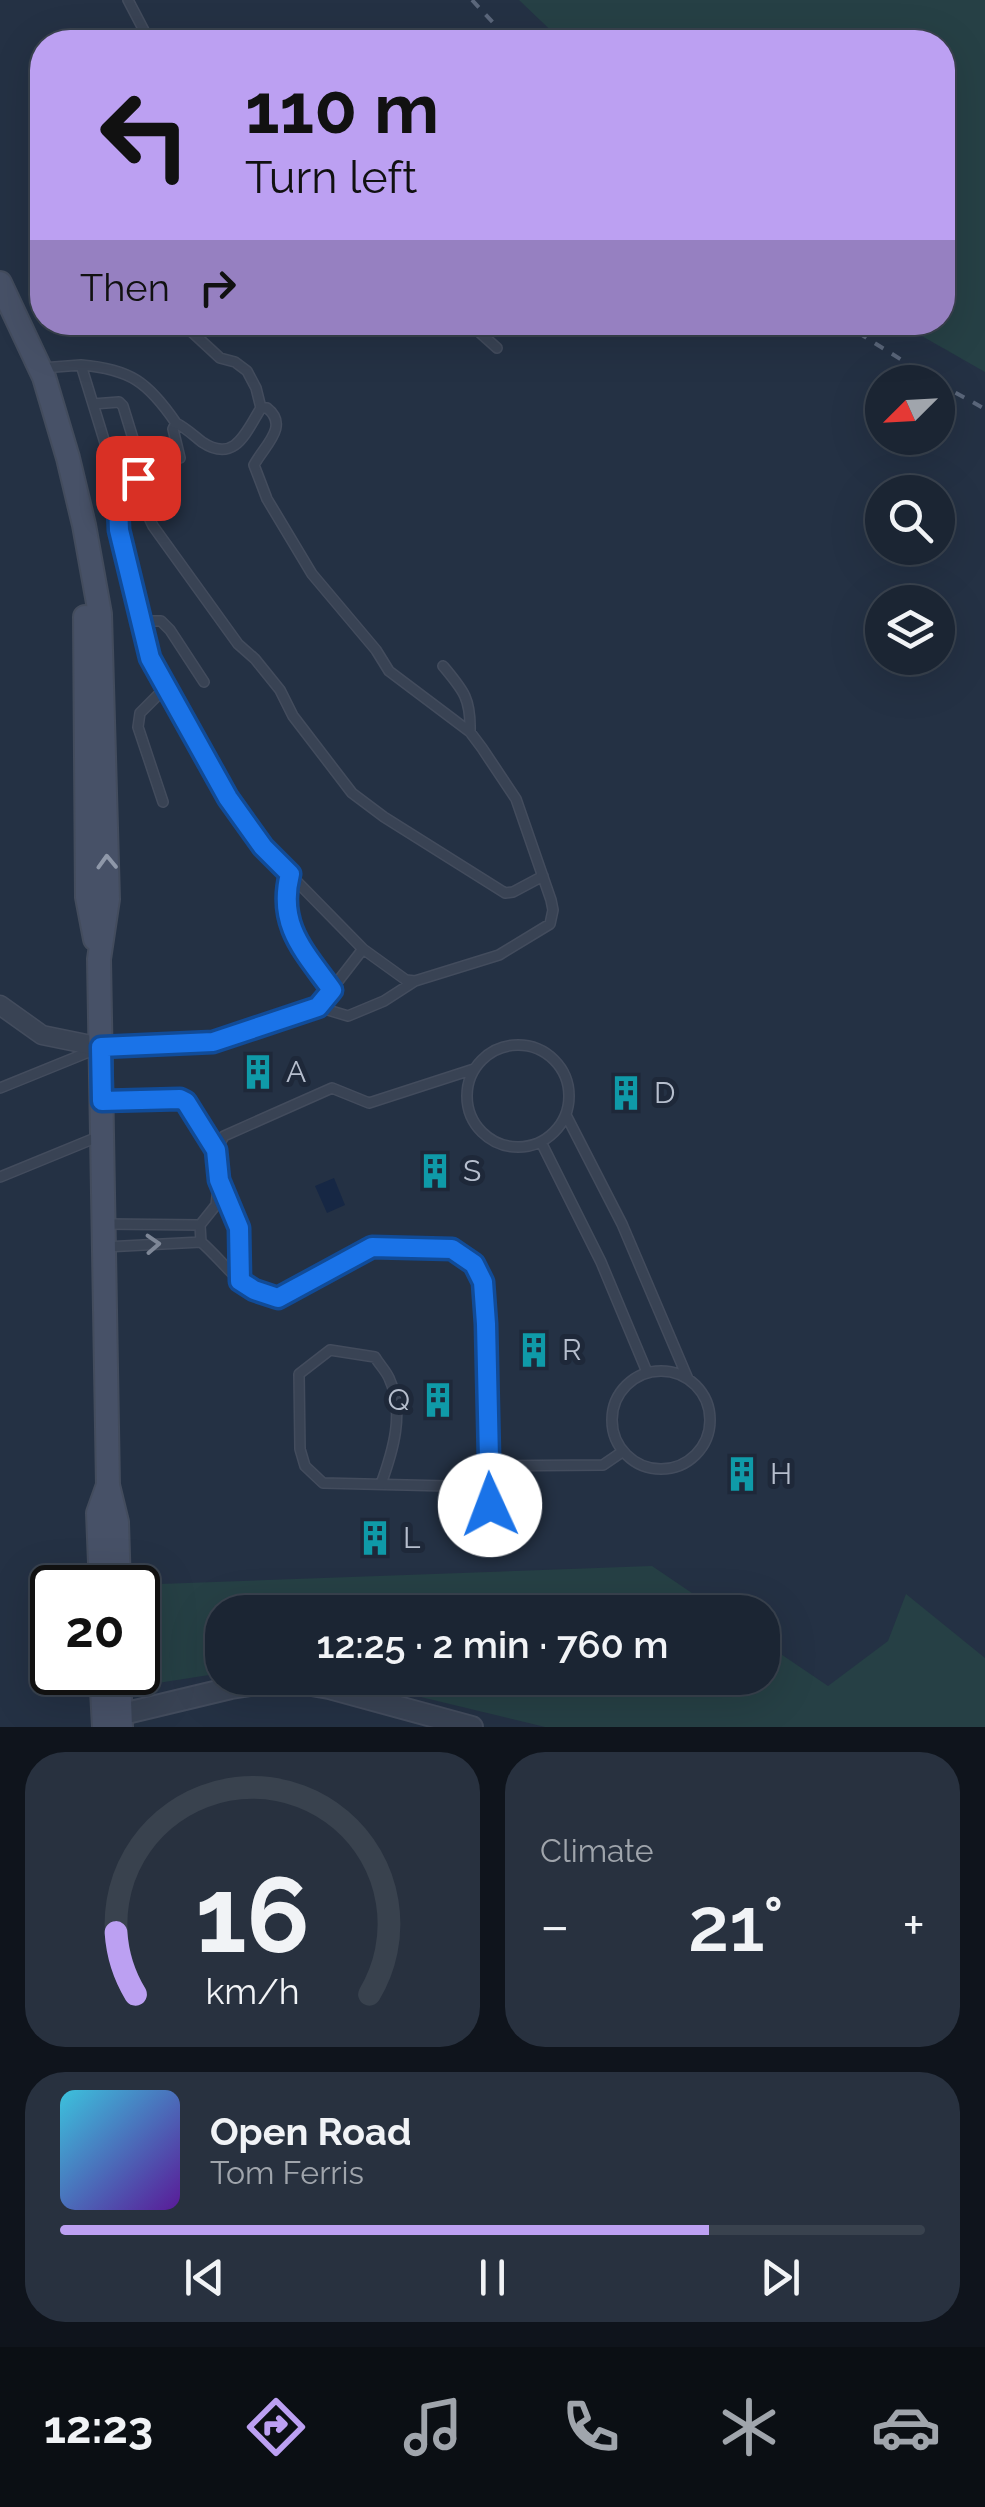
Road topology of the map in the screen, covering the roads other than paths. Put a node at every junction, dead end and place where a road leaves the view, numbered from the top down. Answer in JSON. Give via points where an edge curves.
{"nodes":[{"id":1,"x":128,"y":0,"type":"edge"},
{"id":2,"x":144,"y":30,"type":"edge"},
{"id":3,"x":0,"y":283,"type":"edge"},
{"id":4,"x":0,"y":312,"type":"edge"},
{"id":5,"x":195,"y":335,"type":"edge"},
{"id":6,"x":482,"y":335,"type":"edge"},
{"id":7,"x":497,"y":348,"type":"dead end"},
{"id":8,"x":80,"y":365,"type":"junction"},
{"id":9,"x":40,"y":369,"type":"junction"},
{"id":10,"x":93,"y":404,"type":"junction"},
{"id":11,"x":260,"y":408,"type":"junction"},
{"id":12,"x":176,"y":423,"type":"junction"},
{"id":13,"x":180,"y":458,"type":"dead end"},
{"id":14,"x":132,"y":481,"type":"junction"},
{"id":15,"x":117,"y":482,"type":"junction"},
{"id":16,"x":140,"y":621,"type":"junction"},
{"id":17,"x":444,"y":666,"type":"dead end"},
{"id":18,"x":204,"y":682,"type":"dead end"},
{"id":19,"x":166,"y":688,"type":"junction"},
{"id":20,"x":470,"y":732,"type":"junction"},
{"id":21,"x":163,"y":802,"type":"dead end"},
{"id":22,"x":290,"y":874,"type":"junction"},
{"id":23,"x":543,"y":876,"type":"junction"},
{"id":24,"x":363,"y":949,"type":"junction"},
{"id":25,"x":99,"y":959,"type":"junction"},
{"id":26,"x":415,"y":981,"type":"junction"},
{"id":27,"x":332,"y":990,"type":"junction"},
{"id":28,"x":0,"y":1006,"type":"edge"},
{"id":29,"x":318,"y":1007,"type":"junction"},
{"id":30,"x":101,"y":1047,"type":"junction"},
{"id":31,"x":474,"y":1069,"type":"junction"},
{"id":32,"x":0,"y":1088,"type":"edge"},
{"id":33,"x":102,"y":1101,"type":"junction"},
{"id":34,"x":566,"y":1115,"type":"junction"},
{"id":35,"x":103,"y":1135,"type":"junction"},
{"id":36,"x":541,"y":1142,"type":"junction"},
{"id":37,"x":216,"y":1150,"type":"junction"},
{"id":38,"x":0,"y":1177,"type":"edge"},
{"id":39,"x":219,"y":1180,"type":"junction"},
{"id":40,"x":200,"y":1225,"type":"junction"},
{"id":41,"x":105,"y":1236,"type":"junction"},
{"id":42,"x":201,"y":1242,"type":"junction"},
{"id":43,"x":240,"y":1281,"type":"junction"},
{"id":44,"x":647,"y":1372,"type":"junction"},
{"id":45,"x":688,"y":1379,"type":"junction"},
{"id":46,"x":622,"y":1452,"type":"junction"},
{"id":47,"x":488,"y":1466,"type":"junction"},
{"id":48,"x":380,"y":1484,"type":"junction"},
{"id":49,"x":108,"y":1485,"type":"junction"},
{"id":50,"x":489,"y":1487,"type":"junction"},
{"id":51,"x":493,"y":1533,"type":"dead end"},
{"id":52,"x":99,"y":1565,"type":"edge"},
{"id":53,"x":118,"y":1565,"type":"edge"},
{"id":54,"x":106,"y":1695,"type":"edge"},
{"id":55,"x":115,"y":1695,"type":"edge"},
{"id":56,"x":112,"y":1722,"type":"edge"},
{"id":57,"x":472,"y":1727,"type":"edge"}],
"edges":[{"from":1,"to":2,"type":"lane"},
{"from":3,"to":9,"type":"main road"},
{"from":4,"to":25,"type":"main road","via":[[55,459],[84,612],[87,897]]},
{"from":5,"to":11,"type":"lane","via":[[247,371]]},
{"from":6,"to":7,"type":"lane"},
{"from":8,"to":9,"type":"lane"},
{"from":8,"to":10,"type":"lane"},
{"from":8,"to":12,"type":"lane","via":[[131,376]]},
{"from":25,"to":9,"type":"main road","one_way":true,"via":[[108,899],[100,614],[68,458]]},
{"from":10,"to":14,"type":"lane","via":[[123,406],[143,471]]},
{"from":10,"to":15,"type":"lane"},
{"from":11,"to":12,"type":"lane","via":[[248,432],[225,450]]},
{"from":11,"to":20,"type":"lane","via":[[274,413],[278,423],[254,465],[257,476],[312,574],[388,671]]},
{"from":12,"to":13,"type":"lane"},
{"from":14,"to":15,"type":"lane"},
{"from":14,"to":23,"type":"lane","via":[[153,526],[352,793],[504,893]]},
{"from":15,"to":16,"type":"lane","via":[[119,530]]},
{"from":16,"to":18,"type":"lane","via":[[161,621]]},
{"from":16,"to":19,"type":"lane"},
{"from":17,"to":20,"type":"lane","via":[[466,694]]},
{"from":19,"to":21,"type":"lane","via":[[140,713],[138,726]]},
{"from":19,"to":22,"type":"lane","via":[[228,798]]},
{"from":20,"to":23,"type":"lane","via":[[516,799]]},
{"from":22,"to":24,"type":"lane"},
{"from":22,"to":27,"type":"lane","via":[[290,926]]},
{"from":23,"to":26,"type":"lane","via":[[550,924],[499,956]]},
{"from":24,"to":26,"type":"lane"},
{"from":24,"to":27,"type":"lane"},
{"from":25,"to":30,"type":"main road"},
{"from":26,"to":29,"type":"lane","via":[[348,1016]]},
{"from":27,"to":29,"type":"lane"},
{"from":28,"to":30,"type":"street","via":[[42,1035]]},
{"from":29,"to":30,"type":"lane","via":[[213,1042]]},
{"from":30,"to":32,"type":"lane"},
{"from":30,"to":33,"type":"main road"},
{"from":31,"to":34,"type":"lane","via":[[506,1046],[538,1048],[562,1069]]},
{"from":31,"to":36,"type":"lane","via":[[467,1101],[481,1131],[509,1146]]},
{"from":31,"to":37,"type":"lane","via":[[369,1103],[332,1088],[224,1136]]},
{"from":33,"to":35,"type":"main road"},
{"from":33,"to":37,"type":"lane","via":[[180,1099]]},
{"from":34,"to":36,"type":"lane"},
{"from":34,"to":45,"type":"lane","via":[[622,1224]]},
{"from":35,"to":38,"type":"lane"},
{"from":35,"to":41,"type":"main road"},
{"from":36,"to":44,"type":"lane"},
{"from":37,"to":39,"type":"lane"},
{"from":39,"to":40,"type":"lane","via":[[216,1205]]},
{"from":39,"to":43,"type":"lane","via":[[239,1228]]},
{"from":40,"to":41,"type":"lane"},
{"from":40,"to":42,"type":"lane"},
{"from":41,"to":42,"type":"lane","one_way":true},
{"from":41,"to":49,"type":"main road"},
{"from":42,"to":43,"type":"lane"},
{"from":43,"to":47,"type":"lane","via":[[278,1298],[372,1247],[452,1249],[474,1264],[483,1282],[486,1324]]},
{"from":44,"to":45,"type":"lane"},
{"from":44,"to":46,"type":"lane","via":[[620,1390],[613,1405],[614,1438]]},
{"from":45,"to":46,"type":"lane","via":[[708,1404],[708,1436],[700,1450],[688,1462],[657,1470]]},
{"from":46,"to":47,"type":"lane","via":[[602,1465]]},
{"from":47,"to":50,"type":"lane"},
{"from":48,"to":48,"type":"lane","via":[[323,1483],[306,1466],[299,1374],[330,1350],[374,1358],[389,1377],[396,1400],[394,1449]]},
{"from":48,"to":50,"type":"lane"},
{"from":49,"to":52,"type":"main road","via":[[98,1513]]},
{"from":49,"to":53,"type":"main road"},
{"from":50,"to":51,"type":"lane"},
{"from":54,"to":56,"type":"main road"},
{"from":55,"to":56,"type":"main road"},
{"from":56,"to":57,"type":"street","via":[[282,1680]]}]}
